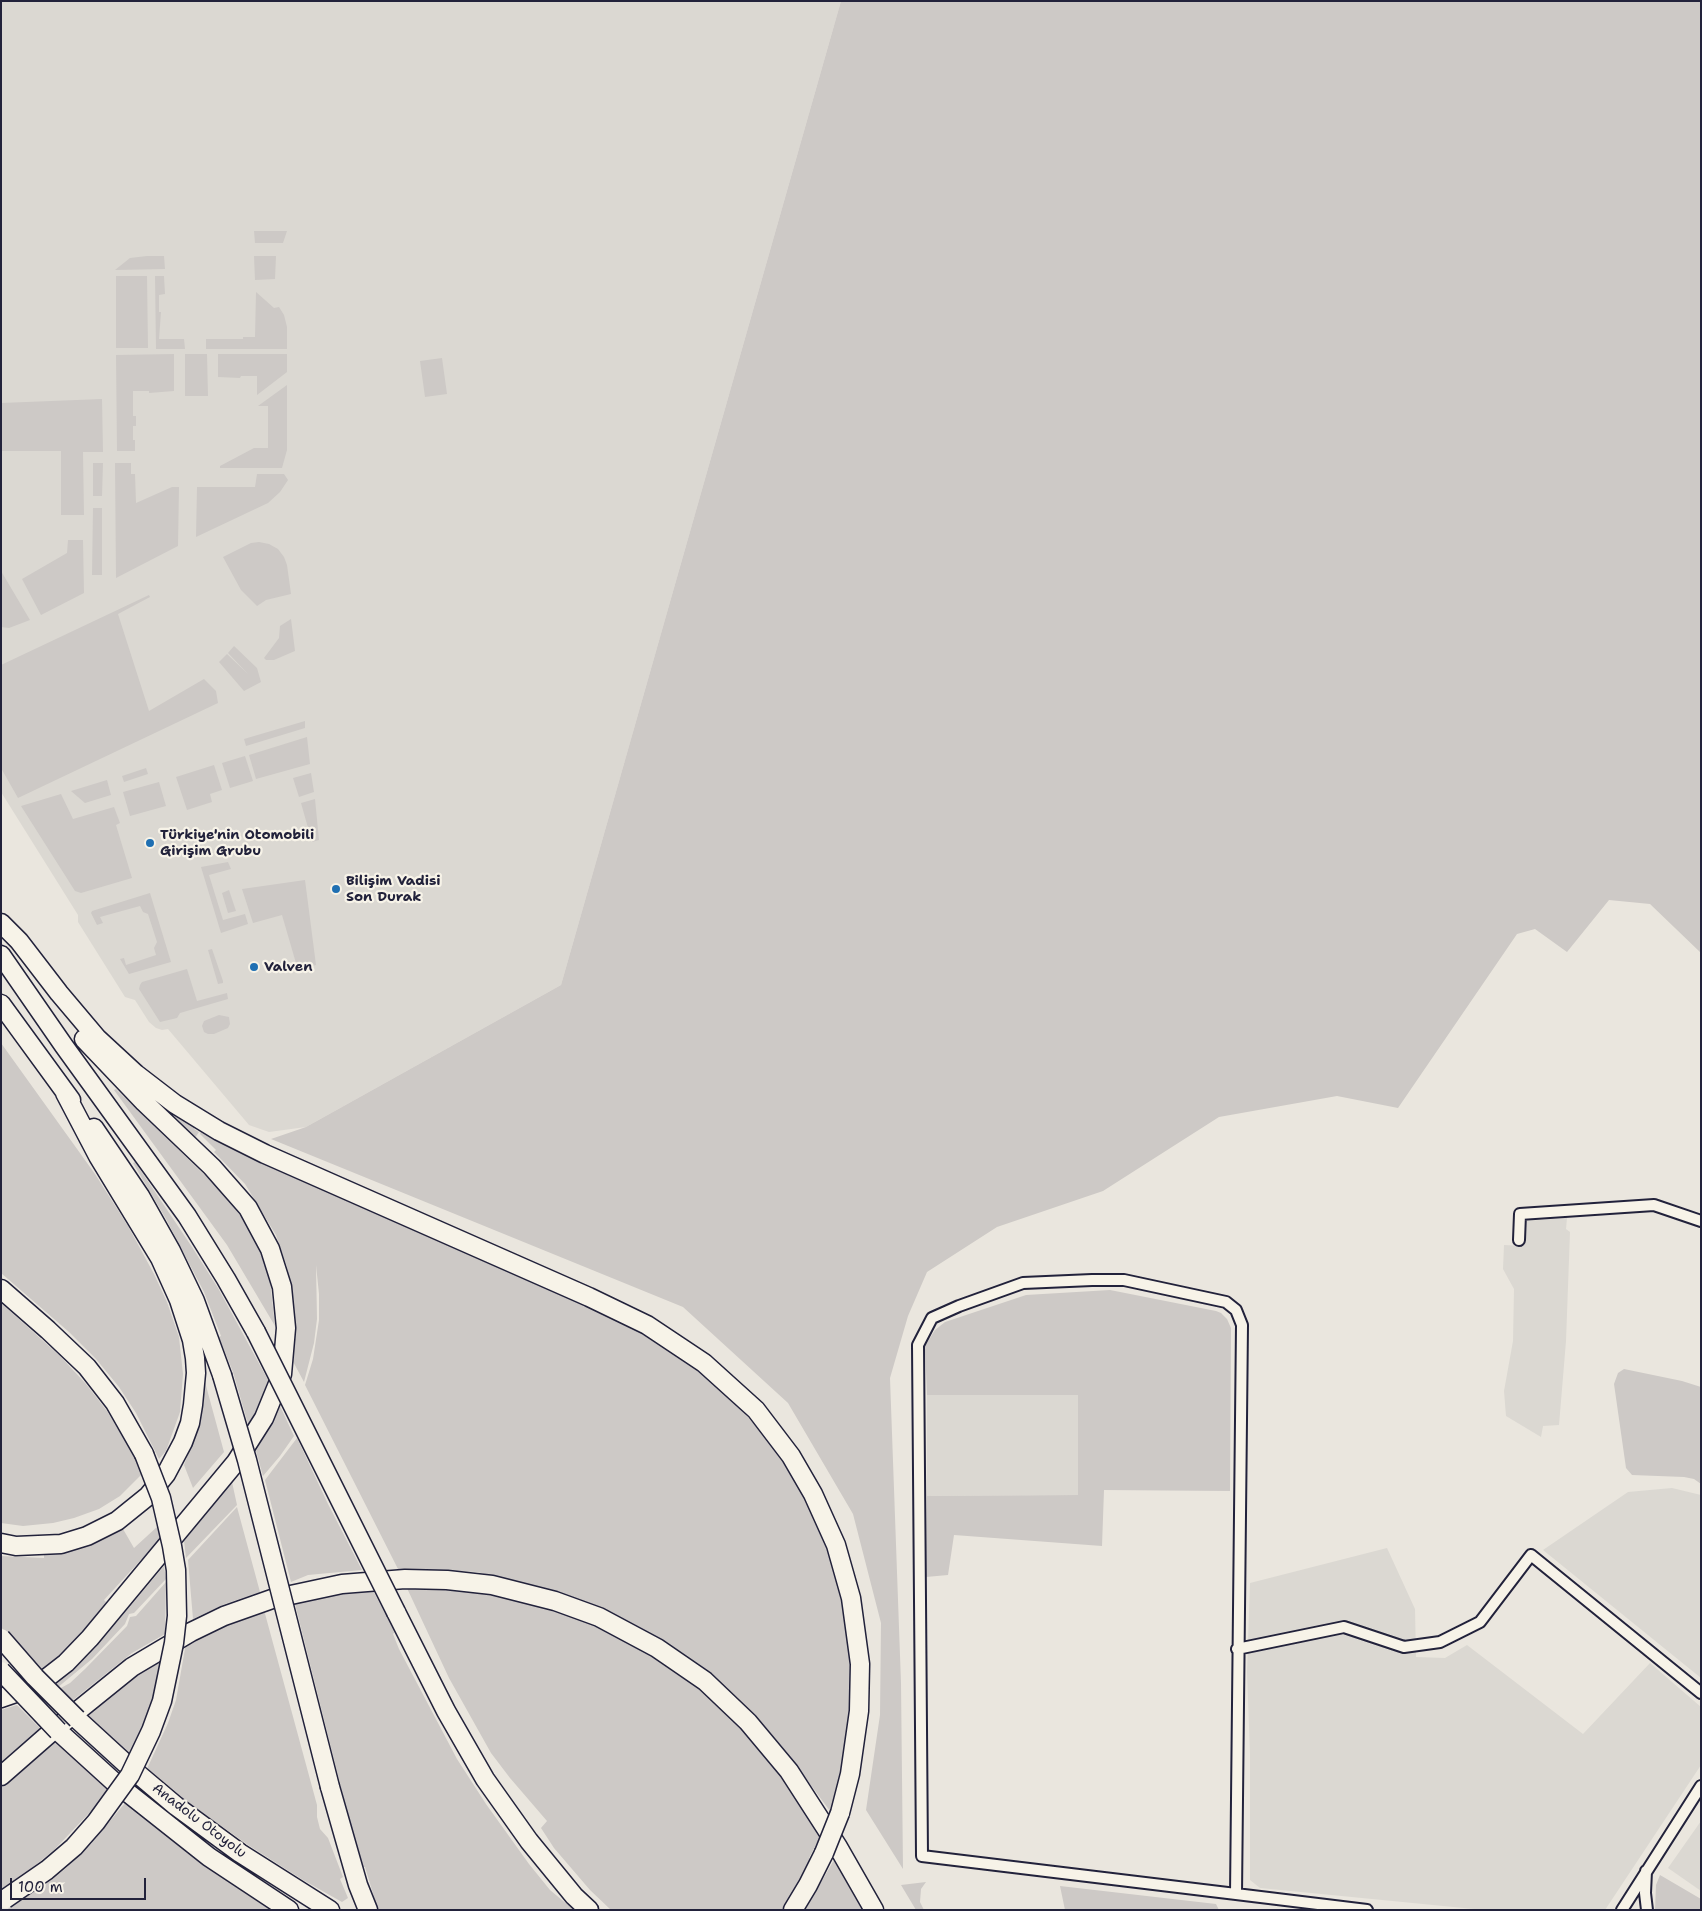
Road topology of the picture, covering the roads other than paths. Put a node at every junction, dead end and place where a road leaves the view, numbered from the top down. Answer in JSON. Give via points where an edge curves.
{"nodes":[{"id":1,"x":1,"y":923,"type":"edge"},
{"id":2,"x":1,"y":930,"type":"edge"},
{"id":3,"x":1,"y":955,"type":"edge"},
{"id":4,"x":1,"y":1004,"type":"edge"},
{"id":5,"x":65,"y":1093,"type":"junction"},
{"id":6,"x":1701,"y":1221,"type":"edge"},
{"id":7,"x":1519,"y":1240,"type":"dead end"},
{"id":8,"x":1,"y":1289,"type":"edge"},
{"id":9,"x":1,"y":1543,"type":"edge"},
{"id":10,"x":1,"y":1638,"type":"edge"},
{"id":11,"x":1238,"y":1649,"type":"junction"},
{"id":12,"x":1,"y":1671,"type":"edge"},
{"id":13,"x":1701,"y":1693,"type":"edge"},
{"id":14,"x":1,"y":1698,"type":"edge"},
{"id":15,"x":1,"y":1776,"type":"edge"},
{"id":16,"x":1701,"y":1786,"type":"edge"},
{"id":17,"x":1646,"y":1870,"type":"junction"},
{"id":18,"x":1236,"y":1894,"type":"junction"},
{"id":19,"x":3,"y":1900,"type":"edge"},
{"id":20,"x":366,"y":1906,"type":"edge"},
{"id":21,"x":289,"y":1910,"type":"edge"},
{"id":22,"x":330,"y":1910,"type":"edge"},
{"id":23,"x":589,"y":1910,"type":"edge"},
{"id":24,"x":793,"y":1910,"type":"edge"},
{"id":25,"x":874,"y":1910,"type":"edge"},
{"id":26,"x":1367,"y":1910,"type":"edge"},
{"id":27,"x":1622,"y":1910,"type":"edge"},
{"id":28,"x":1647,"y":1910,"type":"edge"}],
"edges":[{"from":1,"to":24,"type":"highway","bridge":true,"via":[[92,1032],[136,1074],[175,1104],[219,1131],[286,1163],[616,1310],[670,1339],[704,1362],[756,1410],[791,1456],[822,1512],[847,1583],[858,1644],[860,1694],[854,1753],[840,1813],[824,1853]]},
{"from":2,"to":14,"type":"highway","via":[[88,1046],[212,1166],[248,1208],[277,1268],[285,1304],[286,1328],[282,1374],[272,1401],[236,1462],[118,1606],[72,1656],[48,1677]]},
{"from":3,"to":23,"type":"highway","bridge":true,"via":[[187,1216],[256,1332],[446,1711],[485,1779],[534,1847]]},
{"from":4,"to":5,"type":"highway"},
{"from":5,"to":9,"type":"highway","via":[[168,1274],[192,1340],[196,1373],[193,1405],[183,1442],[166,1474],[148,1496],[117,1522],[61,1544],[16,1546]]},
{"from":5,"to":20,"type":"highway","bridge":true,"via":[[104,1142],[156,1224],[195,1301],[222,1375],[247,1460],[330,1787]]},
{"from":6,"to":7,"type":"street","via":[[1654,1206],[1520,1214]]},
{"from":8,"to":19,"type":"highway","bridge":true,"via":[[87,1367],[115,1403],[144,1454],[163,1505],[172,1546],[177,1616],[162,1701],[130,1775],[74,1846],[47,1870]]},
{"from":10,"to":22,"type":"highway","name":"Anadolu Otoyolu","bridge":true,"via":[[35,1677],[125,1763],[204,1828]]},
{"from":11,"to":13,"type":"street","via":[[1344,1627],[1404,1647],[1440,1642],[1480,1622],[1531,1554]]},
{"from":11,"to":18,"type":"street"},
{"from":11,"to":18,"type":"street","via":[[1242,1325],[1236,1310],[1226,1302],[1124,1280],[1092,1280],[1023,1283],[932,1318],[918,1344],[922,1856]]},
{"from":12,"to":21,"type":"highway","name":"Anadolu Otoyolu","bridge":true,"via":[[113,1781],[209,1858]]},
{"from":15,"to":25,"type":"highway","via":[[132,1667],[191,1632],[237,1611],[300,1592],[372,1580],[447,1580],[492,1585],[547,1599],[599,1618],[657,1648],[704,1681],[748,1722],[789,1771]]},
{"from":16,"to":17,"type":"street"},
{"from":17,"to":27,"type":"street"},
{"from":17,"to":28,"type":"street"},
{"from":18,"to":26,"type":"street"}]}
